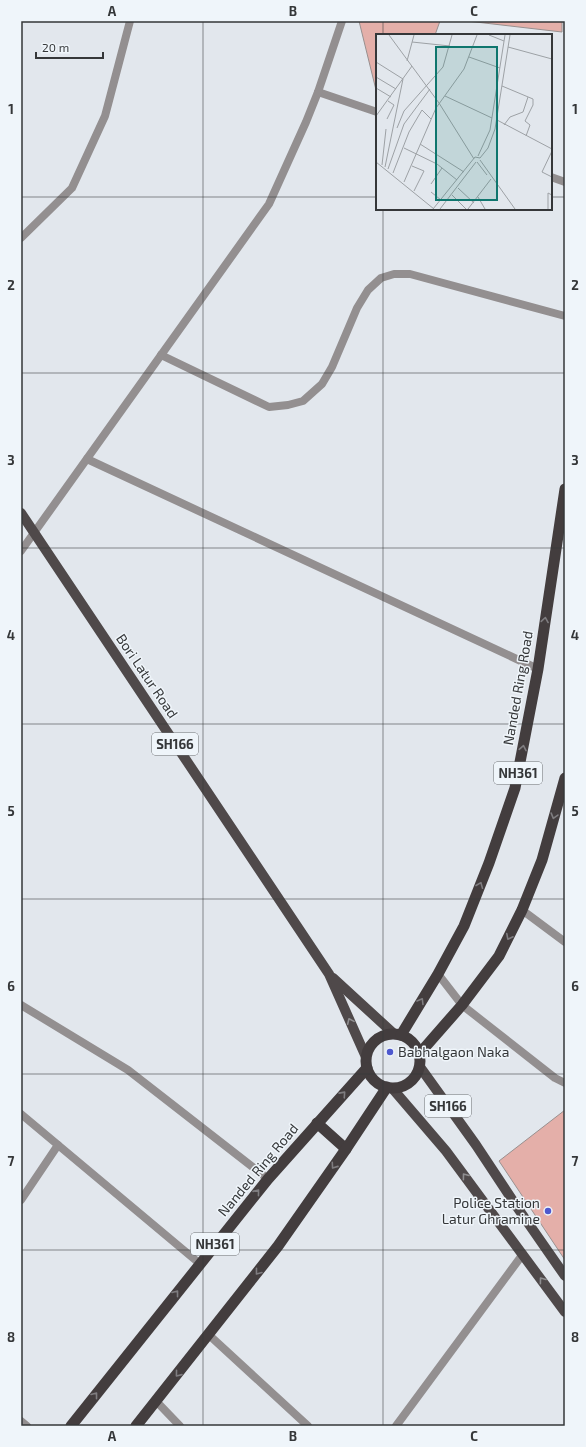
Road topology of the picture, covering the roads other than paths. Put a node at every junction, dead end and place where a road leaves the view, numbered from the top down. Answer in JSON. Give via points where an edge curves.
{"nodes":[{"id":1,"x":130,"y":21,"type":"edge"},
{"id":2,"x":342,"y":21,"type":"edge"},
{"id":3,"x":318,"y":92,"type":"junction"},
{"id":4,"x":376,"y":112,"type":"edge"},
{"id":5,"x":552,"y":177,"type":"edge"},
{"id":6,"x":565,"y":182,"type":"edge"},
{"id":7,"x":21,"y":238,"type":"edge"},
{"id":8,"x":565,"y":316,"type":"edge"},
{"id":9,"x":161,"y":355,"type":"junction"},
{"id":10,"x":87,"y":459,"type":"junction"},
{"id":11,"x":565,"y":489,"type":"edge"},
{"id":12,"x":21,"y":513,"type":"edge"},
{"id":13,"x":34,"y":532,"type":"junction"},
{"id":14,"x":21,"y":551,"type":"edge"},
{"id":15,"x":538,"y":669,"type":"junction"},
{"id":16,"x":565,"y":778,"type":"edge"},
{"id":17,"x":522,"y":910,"type":"junction"},
{"id":18,"x":565,"y":942,"type":"edge"},
{"id":19,"x":329,"y":974,"type":"junction"},
{"id":20,"x":438,"y":974,"type":"junction"},
{"id":21,"x":21,"y":1005,"type":"edge"},
{"id":22,"x":462,"y":1005,"type":"junction"},
{"id":23,"x":397,"y":1034,"type":"junction"},
{"id":24,"x":420,"y":1053,"type":"junction"},
{"id":25,"x":367,"y":1062,"type":"junction"},
{"id":26,"x":420,"y":1067,"type":"junction"},
{"id":27,"x":565,"y":1083,"type":"edge"},
{"id":28,"x":389,"y":1088,"type":"junction"},
{"id":29,"x":21,"y":1114,"type":"edge"},
{"id":30,"x":317,"y":1123,"type":"junction"},
{"id":31,"x":58,"y":1145,"type":"junction"},
{"id":32,"x":346,"y":1149,"type":"junction"},
{"id":33,"x":268,"y":1179,"type":"junction"},
{"id":34,"x":21,"y":1200,"type":"edge"},
{"id":35,"x":523,"y":1254,"type":"junction"},
{"id":36,"x":199,"y":1263,"type":"junction"},
{"id":37,"x":565,"y":1276,"type":"edge"},
{"id":38,"x":565,"y":1312,"type":"edge"},
{"id":39,"x":209,"y":1335,"type":"junction"},
{"id":40,"x":156,"y":1401,"type":"junction"},
{"id":41,"x":21,"y":1421,"type":"edge"},
{"id":42,"x":399,"y":1425,"type":"edge"},
{"id":43,"x":27,"y":1426,"type":"edge"},
{"id":44,"x":71,"y":1426,"type":"edge"},
{"id":45,"x":136,"y":1426,"type":"edge"},
{"id":46,"x":180,"y":1426,"type":"edge"},
{"id":47,"x":308,"y":1426,"type":"edge"}],
"edges":[{"from":1,"to":7,"type":"street","via":[[104,116],[72,188]]},
{"from":2,"to":3,"type":"street"},
{"from":3,"to":4,"type":"street"},
{"from":3,"to":9,"type":"street","via":[[269,204]]},
{"from":5,"to":6,"type":"street"},
{"from":8,"to":9,"type":"street","via":[[410,274],[394,274],[381,278],[368,290],[357,308],[322,384],[303,401],[288,406],[269,407]]},
{"from":9,"to":10,"type":"street"},
{"from":10,"to":13,"type":"street"},
{"from":10,"to":15,"type":"street"},
{"from":15,"to":11,"type":"highway","name":"Nanded Ring Road","number":"NH361","one_way":true},
{"from":12,"to":13,"type":"main road","name":"Bori Latur Road","number":"SH166"},
{"from":13,"to":14,"type":"street"},
{"from":13,"to":19,"type":"main road","name":"Bori Latur Road","number":"SH166"},
{"from":20,"to":15,"type":"highway","name":"Nanded Ring Road","number":"NH361","one_way":true,"via":[[464,926],[515,788]]},
{"from":16,"to":17,"type":"highway","number":"NH361","one_way":true,"via":[[542,860]]},
{"from":17,"to":18,"type":"street"},
{"from":17,"to":22,"type":"highway","number":"NH361","one_way":true,"via":[[498,956]]},
{"from":19,"to":23,"type":"main road","name":"Bori Latur Road","number":"SH166"},
{"from":25,"to":19,"type":"main road","name":"Bori Latur Road","number":"SH166","one_way":true},
{"from":20,"to":22,"type":"street"},
{"from":23,"to":20,"type":"highway","name":"Nanded Ring Road","number":"NH361","one_way":true},
{"from":21,"to":33,"type":"street","via":[[128,1070]]},
{"from":22,"to":24,"type":"highway","number":"NH361"},
{"from":22,"to":27,"type":"street","via":[[555,1078]]},
{"from":23,"to":24,"type":"highway","via":[[413,1042]]},
{"from":23,"to":25,"type":"highway","number":"NH361","via":[[380,1037],[371,1045]]},
{"from":24,"to":26,"type":"highway"},
{"from":25,"to":28,"type":"highway","via":[[374,1080]]},
{"from":30,"to":25,"type":"highway","name":"Nanded Ring Road","number":"NH361","one_way":true},
{"from":26,"to":28,"type":"highway","via":[[414,1078],[404,1086]]},
{"from":26,"to":37,"type":"main road","number":"SH166"},
{"from":28,"to":32,"type":"highway"},
{"from":35,"to":28,"type":"main road","number":"SH166","one_way":true,"via":[[446,1151]]},
{"from":29,"to":31,"type":"street"},
{"from":30,"to":32,"type":"highway"},
{"from":30,"to":33,"type":"highway","name":"Nanded Ring Road","number":"NH361"},
{"from":31,"to":34,"type":"street"},
{"from":31,"to":36,"type":"street"},
{"from":32,"to":39,"type":"highway","one_way":true,"via":[[278,1246]]},
{"from":36,"to":33,"type":"highway","name":"Nanded Ring Road","number":"NH361","one_way":true},
{"from":38,"to":35,"type":"main road","number":"SH166","one_way":true},
{"from":35,"to":42,"type":"street"},
{"from":44,"to":36,"type":"highway","name":"Nanded Ring Road","number":"NH361","one_way":true},
{"from":39,"to":40,"type":"highway","one_way":true},
{"from":39,"to":47,"type":"street"},
{"from":40,"to":45,"type":"highway"},
{"from":40,"to":46,"type":"street"},
{"from":41,"to":43,"type":"street"}]}
